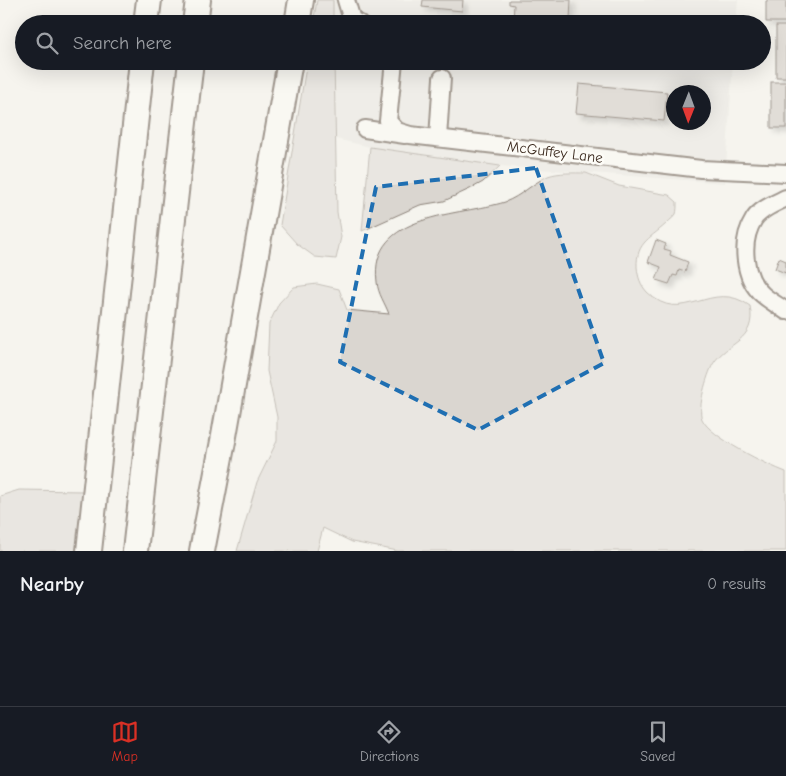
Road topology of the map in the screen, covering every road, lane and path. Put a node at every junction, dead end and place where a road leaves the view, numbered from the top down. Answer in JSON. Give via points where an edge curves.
{"nodes":[{"id":1,"x":149,"y":0,"type":"edge"},
{"id":2,"x":198,"y":0,"type":"edge"},
{"id":3,"x":301,"y":0,"type":"edge"},
{"id":4,"x":346,"y":0,"type":"edge"},
{"id":5,"x":147,"y":15,"type":"edge"},
{"id":6,"x":196,"y":15,"type":"edge"},
{"id":7,"x":298,"y":15,"type":"edge"},
{"id":8,"x":350,"y":15,"type":"edge"},
{"id":9,"x":141,"y":70,"type":"edge"},
{"id":10,"x":190,"y":70,"type":"edge"},
{"id":11,"x":288,"y":70,"type":"edge"},
{"id":12,"x":393,"y":70,"type":"edge"},
{"id":13,"x":442,"y":78,"type":"dead end"},
{"id":14,"x":365,"y":129,"type":"dead end"},
{"id":15,"x":410,"y":136,"type":"junction"},
{"id":16,"x":438,"y":138,"type":"junction"},
{"id":17,"x":786,"y":173,"type":"edge"},
{"id":18,"x":786,"y":198,"type":"edge"},
{"id":19,"x":786,"y":310,"type":"edge"},
{"id":20,"x":89,"y":551,"type":"edge"},
{"id":21,"x":136,"y":551,"type":"edge"},
{"id":22,"x":202,"y":551,"type":"edge"}],
"edges":[{"from":1,"to":5,"type":"highway"},
{"from":2,"to":6,"type":"highway"},
{"from":3,"to":7,"type":"highway"},
{"from":4,"to":8,"type":"street"},
{"from":9,"to":20,"type":"highway"},
{"from":10,"to":21,"type":"highway"},
{"from":11,"to":22,"type":"highway"},
{"from":12,"to":15,"type":"street","name":"McGuffey Lane","via":[[388,121],[397,131]]},
{"from":13,"to":16,"type":"street"},
{"from":14,"to":15,"type":"street"},
{"from":15,"to":16,"type":"street","name":"McGuffey Lane"},
{"from":16,"to":17,"type":"street","name":"McGuffey Lane","via":[[701,169]]},
{"from":18,"to":19,"type":"street","via":[[754,218],[745,254],[749,277],[762,295]]}]}
